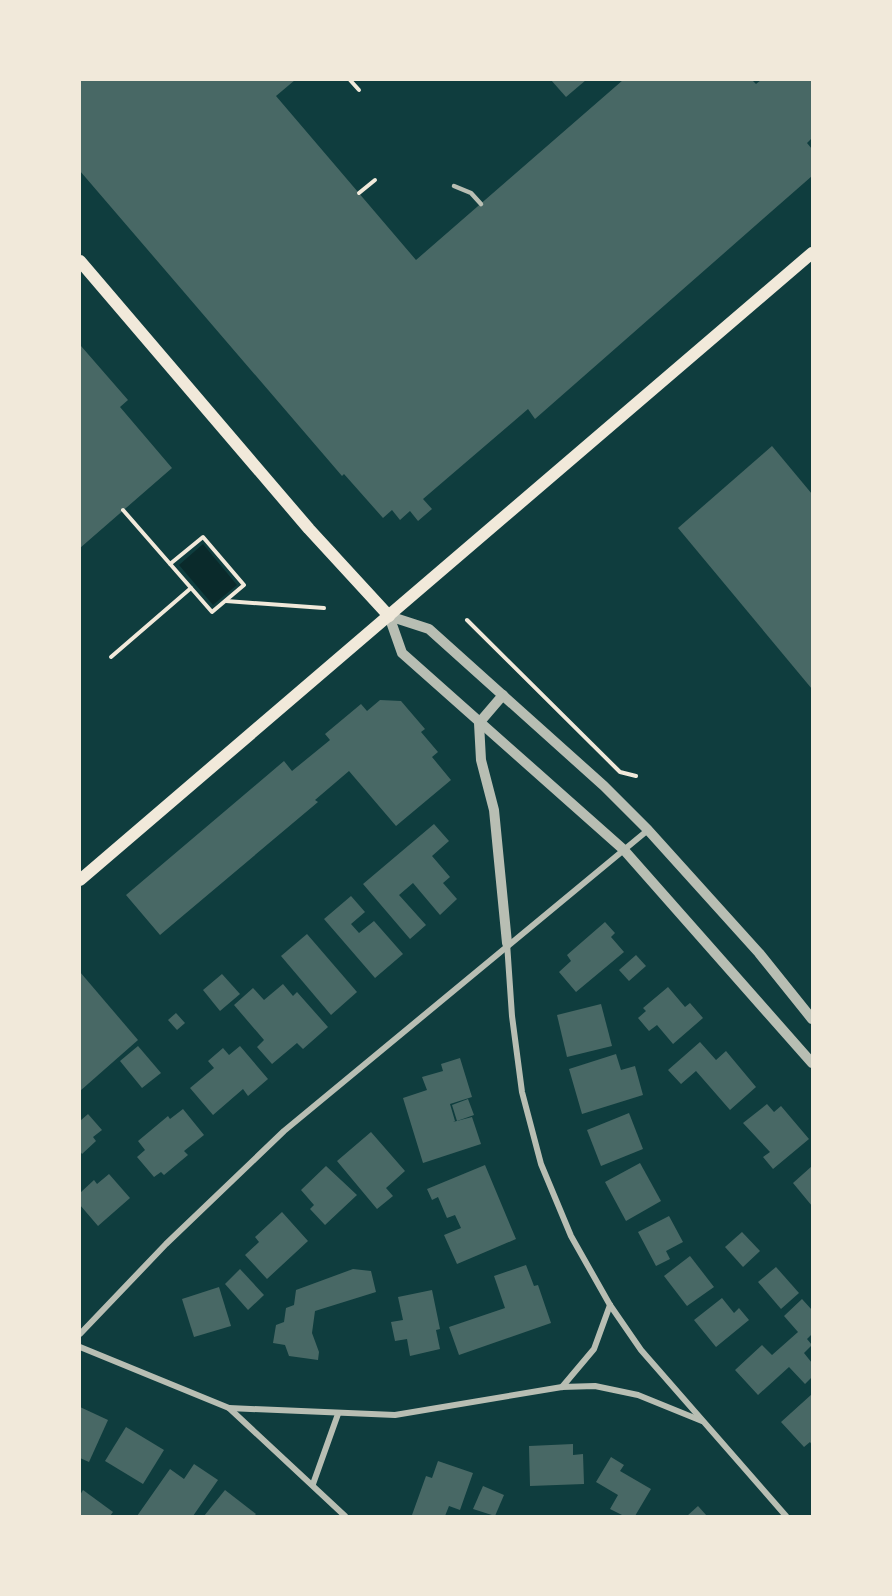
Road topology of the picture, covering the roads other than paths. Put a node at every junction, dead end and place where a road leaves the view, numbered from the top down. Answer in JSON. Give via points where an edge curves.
{"nodes":[{"id":1,"x":454,"y":186,"type":"dead end"},
{"id":2,"x":481,"y":204,"type":"dead end"},
{"id":3,"x":813,"y":253,"type":"edge"},
{"id":4,"x":80,"y":261,"type":"edge"},
{"id":5,"x":389,"y":616,"type":"junction"},
{"id":6,"x":502,"y":695,"type":"junction"},
{"id":7,"x":479,"y":723,"type":"junction"},
{"id":8,"x":648,"y":830,"type":"junction"},
{"id":9,"x":624,"y":850,"type":"junction"},
{"id":10,"x":80,"y":880,"type":"edge"},
{"id":11,"x":507,"y":943,"type":"junction"},
{"id":12,"x":813,"y":1019,"type":"edge"},
{"id":13,"x":813,"y":1063,"type":"edge"},
{"id":14,"x":610,"y":1305,"type":"junction"},
{"id":15,"x":80,"y":1334,"type":"edge"},
{"id":16,"x":80,"y":1347,"type":"edge"},
{"id":17,"x":562,"y":1387,"type":"junction"},
{"id":18,"x":229,"y":1408,"type":"junction"},
{"id":19,"x":338,"y":1414,"type":"junction"},
{"id":20,"x":703,"y":1422,"type":"junction"},
{"id":21,"x":313,"y":1484,"type":"junction"},
{"id":22,"x":345,"y":1516,"type":"edge"},
{"id":23,"x":786,"y":1516,"type":"edge"}],
"edges":[{"from":1,"to":2,"type":"lane","via":[[471,193]]},
{"from":3,"to":5,"type":"main road"},
{"from":4,"to":5,"type":"main road"},
{"from":5,"to":6,"type":"street","via":[[429,629]]},
{"from":5,"to":7,"type":"street","via":[[402,653]]},
{"from":5,"to":10,"type":"main road"},
{"from":6,"to":7,"type":"street"},
{"from":6,"to":8,"type":"street"},
{"from":7,"to":9,"type":"street"},
{"from":7,"to":11,"type":"street","via":[[481,760],[495,810]]},
{"from":8,"to":9,"type":"street"},
{"from":8,"to":12,"type":"street"},
{"from":9,"to":11,"type":"street"},
{"from":9,"to":13,"type":"street"},
{"from":11,"to":14,"type":"street","via":[[522,1092],[541,1164],[571,1236]]},
{"from":11,"to":15,"type":"street","via":[[284,1131],[166,1244]]},
{"from":14,"to":17,"type":"street","via":[[594,1349]]},
{"from":14,"to":20,"type":"street","via":[[641,1350]]},
{"from":16,"to":18,"type":"street"},
{"from":17,"to":19,"type":"street","via":[[395,1415]]},
{"from":17,"to":20,"type":"street","via":[[595,1386],[638,1395]]},
{"from":18,"to":19,"type":"street"},
{"from":18,"to":21,"type":"street"},
{"from":19,"to":21,"type":"street"},
{"from":20,"to":23,"type":"street"},
{"from":21,"to":22,"type":"street"}]}
